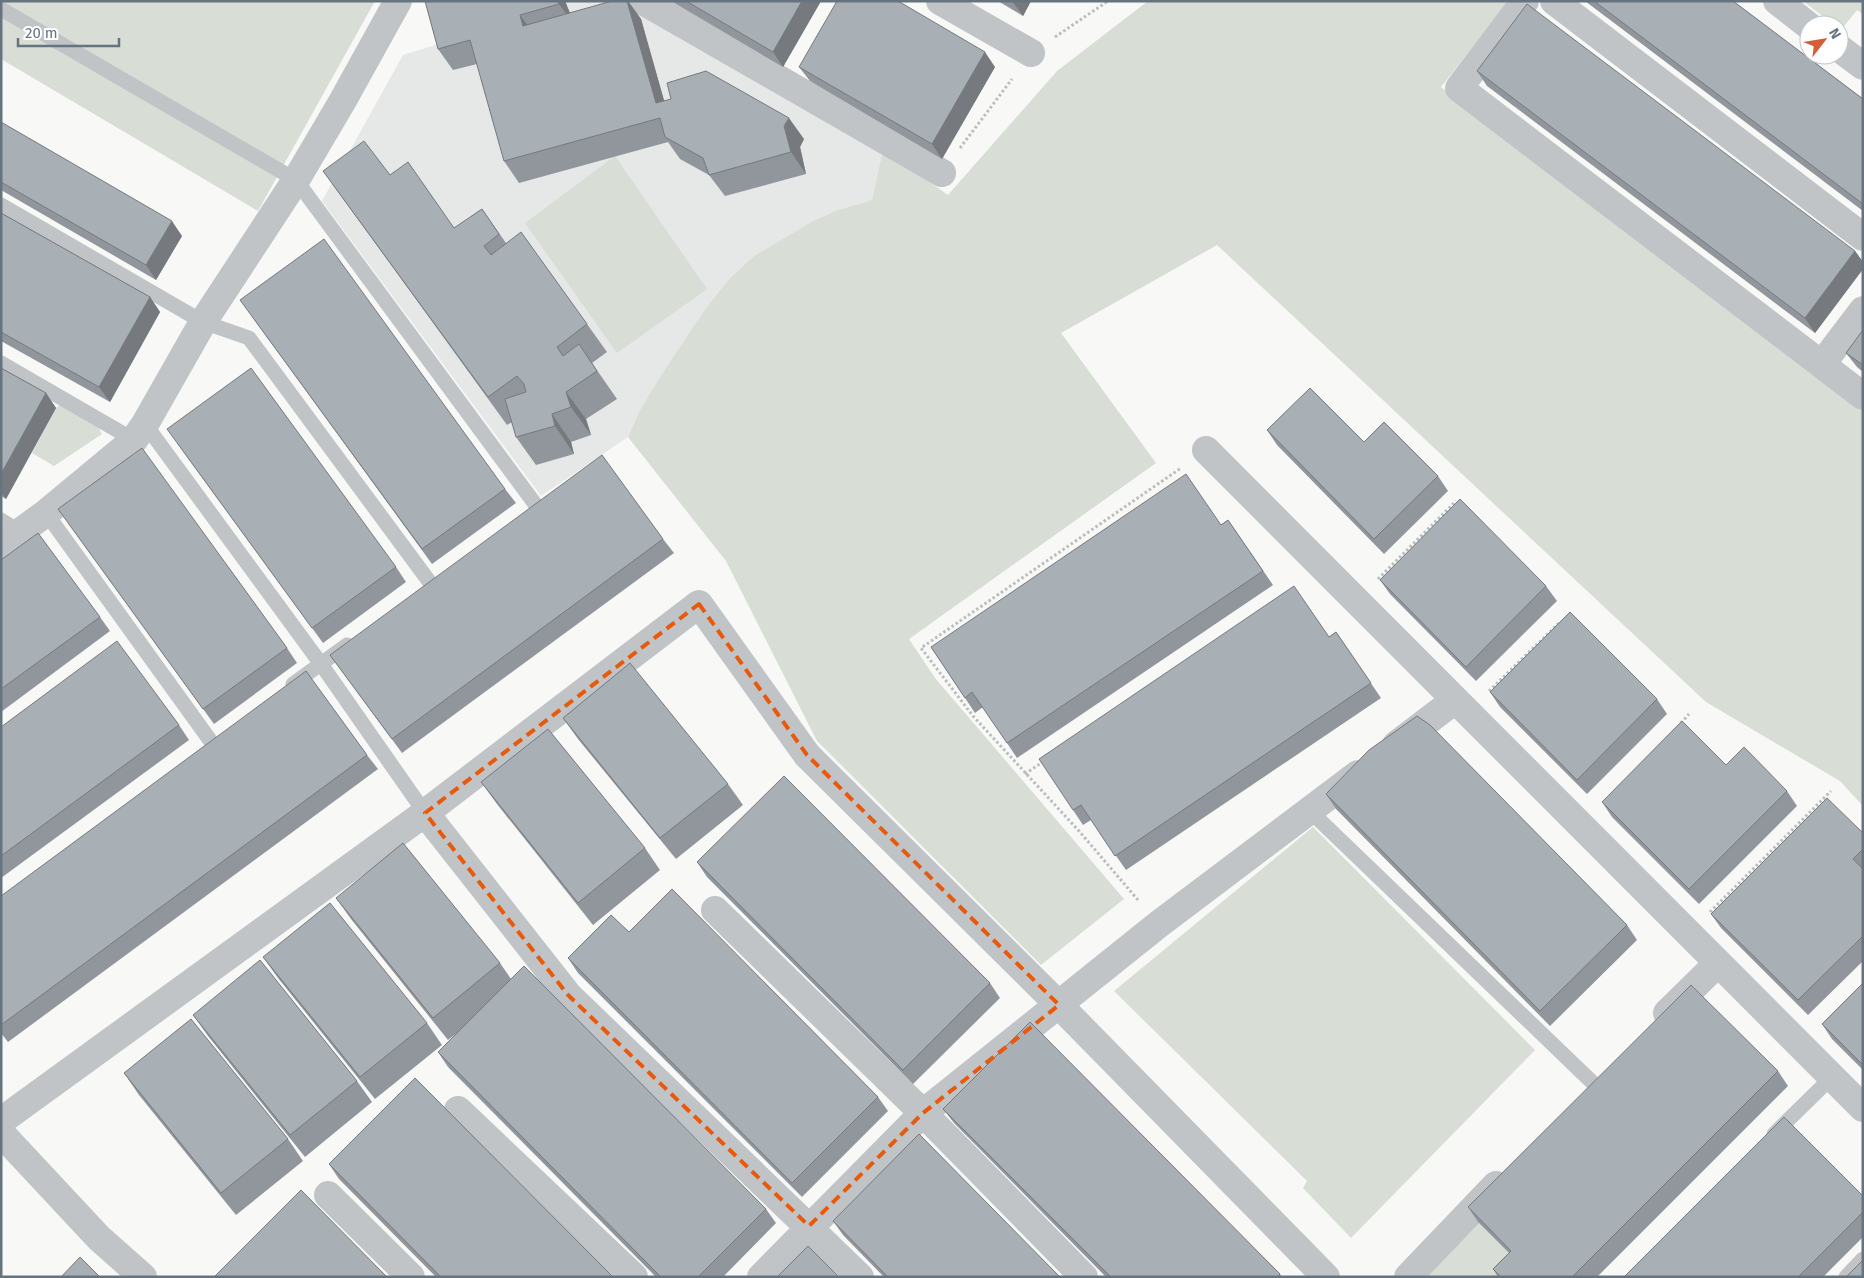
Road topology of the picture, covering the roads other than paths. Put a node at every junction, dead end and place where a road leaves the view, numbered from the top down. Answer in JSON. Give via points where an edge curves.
{"nodes":[{"id":1,"x":398,"y":1,"type":"edge"},
{"id":2,"x":643,"y":1,"type":"edge"},
{"id":3,"x":940,"y":1,"type":"edge"},
{"id":4,"x":1526,"y":1,"type":"edge"},
{"id":5,"x":1554,"y":1,"type":"edge"},
{"id":6,"x":1777,"y":1,"type":"edge"},
{"id":7,"x":1,"y":9,"type":"edge"},
{"id":8,"x":1799,"y":18,"type":"edge"},
{"id":9,"x":1031,"y":53,"type":"dead end"},
{"id":10,"x":1849,"y":56,"type":"edge"},
{"id":11,"x":804,"y":60,"type":"edge"},
{"id":12,"x":1863,"y":66,"type":"edge"},
{"id":13,"x":789,"y":86,"type":"junction"},
{"id":14,"x":942,"y":172,"type":"dead end"},
{"id":15,"x":296,"y":180,"type":"junction"},
{"id":16,"x":1,"y":205,"type":"edge"},
{"id":17,"x":1863,"y":237,"type":"edge"},
{"id":18,"x":1863,"y":310,"type":"edge"},
{"id":19,"x":203,"y":322,"type":"junction"},
{"id":20,"x":1,"y":363,"type":"edge"},
{"id":21,"x":1822,"y":364,"type":"junction"},
{"id":22,"x":1863,"y":396,"type":"edge"},
{"id":23,"x":139,"y":432,"type":"junction"},
{"id":24,"x":1206,"y":450,"type":"road end"},
{"id":25,"x":554,"y":497,"type":"edge"},
{"id":26,"x":538,"y":508,"type":"junction"},
{"id":27,"x":46,"y":513,"type":"junction"},
{"id":28,"x":523,"y":519,"type":"edge"},
{"id":29,"x":7,"y":533,"type":"edge"},
{"id":30,"x":446,"y":573,"type":"edge"},
{"id":31,"x":431,"y":584,"type":"junction"},
{"id":32,"x":415,"y":595,"type":"edge"},
{"id":33,"x":360,"y":635,"type":"edge"},
{"id":34,"x":321,"y":664,"type":"junction"},
{"id":35,"x":282,"y":692,"type":"edge"},
{"id":36,"x":1461,"y":706,"type":"junction"},
{"id":37,"x":197,"y":755,"type":"edge"},
{"id":38,"x":1310,"y":811,"type":"junction"},
{"id":39,"x":426,"y":813,"type":"junction"},
{"id":40,"x":715,"y":910,"type":"dead end"},
{"id":41,"x":1718,"y":963,"type":"junction"},
{"id":42,"x":1059,"y":1005,"type":"junction"},
{"id":43,"x":1649,"y":1030,"type":"edge"},
{"id":44,"x":1614,"y":1064,"type":"edge"},
{"id":45,"x":1832,"y":1077,"type":"junction"},
{"id":46,"x":1587,"y":1091,"type":"joint"},
{"id":47,"x":1863,"y":1108,"type":"edge"},
{"id":48,"x":458,"y":1110,"type":"dead end"},
{"id":49,"x":923,"y":1113,"type":"junction"},
{"id":50,"x":1,"y":1121,"type":"edge"},
{"id":51,"x":1,"y":1134,"type":"edge"},
{"id":52,"x":1762,"y":1146,"type":"edge"},
{"id":53,"x":1511,"y":1170,"type":"edge"},
{"id":54,"x":328,"y":1194,"type":"dead end"},
{"id":55,"x":809,"y":1226,"type":"junction"},
{"id":56,"x":1863,"y":1259,"type":"edge"},
{"id":57,"x":143,"y":1277,"type":"edge"},
{"id":58,"x":411,"y":1277,"type":"edge"},
{"id":59,"x":634,"y":1277,"type":"edge"},
{"id":60,"x":760,"y":1277,"type":"edge"},
{"id":61,"x":860,"y":1277,"type":"edge"},
{"id":62,"x":1084,"y":1277,"type":"edge"},
{"id":63,"x":1326,"y":1277,"type":"edge"},
{"id":64,"x":1408,"y":1277,"type":"edge"},
{"id":65,"x":1846,"y":1277,"type":"edge"}],
"edges":[{"from":1,"to":15,"type":"street"},
{"from":2,"to":13,"type":"street"},
{"from":3,"to":9,"type":"street"},
{"from":4,"to":21,"type":"street","via":[[1459,88]]},
{"from":5,"to":17,"type":"street"},
{"from":6,"to":8,"type":"street"},
{"from":7,"to":15,"type":"lane"},
{"from":10,"to":12,"type":"street"},
{"from":11,"to":13,"type":"street"},
{"from":13,"to":14,"type":"street"},
{"from":15,"to":19,"type":"street"},
{"from":15,"to":26,"type":"lane"},
{"from":16,"to":19,"type":"lane"},
{"from":18,"to":21,"type":"street"},
{"from":19,"to":23,"type":"street"},
{"from":19,"to":31,"type":"lane","via":[[250,338]]},
{"from":20,"to":23,"type":"lane"},
{"from":21,"to":22,"type":"street"},
{"from":23,"to":27,"type":"street"},
{"from":23,"to":34,"type":"lane"},
{"from":24,"to":36,"type":"street"},
{"from":25,"to":26,"type":"lane"},
{"from":26,"to":28,"type":"lane"},
{"from":27,"to":29,"type":"street"},
{"from":27,"to":37,"type":"lane","via":[[129,636],[216,741]]},
{"from":30,"to":31,"type":"lane"},
{"from":31,"to":32,"type":"lane"},
{"from":33,"to":34,"type":"lane"},
{"from":34,"to":35,"type":"lane"},
{"from":34,"to":39,"type":"lane"},
{"from":36,"to":38,"type":"street"},
{"from":36,"to":41,"type":"street"},
{"from":38,"to":42,"type":"street","via":[[1159,924]]},
{"from":38,"to":46,"type":"lane"},
{"from":39,"to":42,"type":"street","via":[[699,604],[807,755]]},
{"from":39,"to":50,"type":"street"},
{"from":39,"to":55,"type":"street","via":[[568,995]]},
{"from":40,"to":49,"type":"street"},
{"from":41,"to":43,"type":"street"},
{"from":41,"to":45,"type":"street"},
{"from":42,"to":49,"type":"street"},
{"from":42,"to":63,"type":"street"},
{"from":44,"to":46,"type":"street"},
{"from":45,"to":47,"type":"street"},
{"from":45,"to":52,"type":"lane"},
{"from":48,"to":59,"type":"street"},
{"from":49,"to":55,"type":"street"},
{"from":49,"to":62,"type":"street"},
{"from":51,"to":57,"type":"street","via":[[99,1238]]},
{"from":53,"to":64,"type":"street"},
{"from":54,"to":58,"type":"street"},
{"from":55,"to":60,"type":"street"},
{"from":55,"to":61,"type":"street"},
{"from":56,"to":65,"type":"lane"}]}
